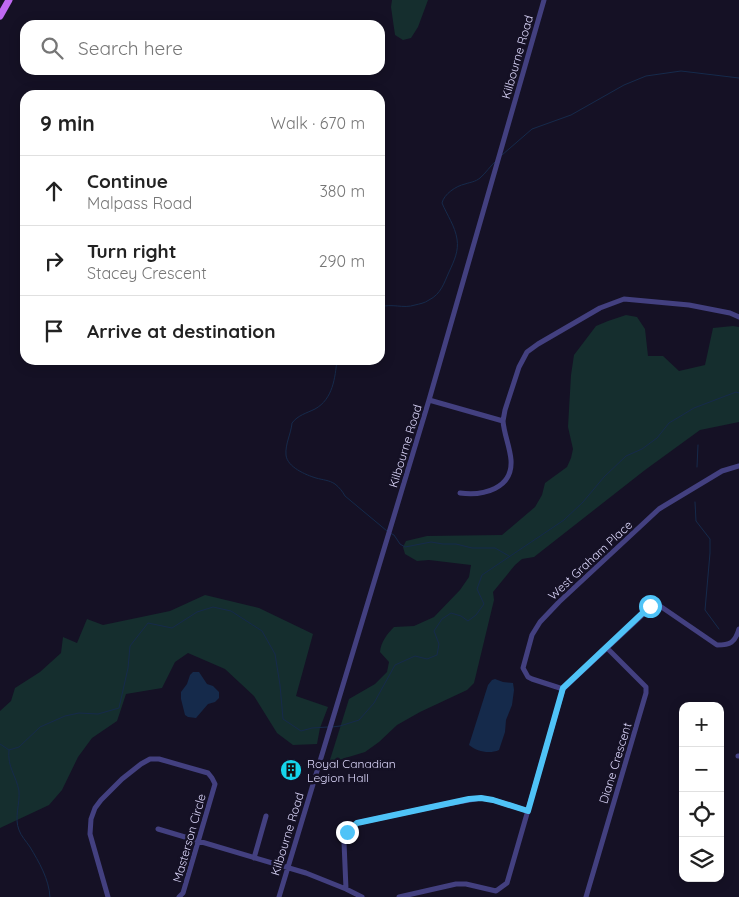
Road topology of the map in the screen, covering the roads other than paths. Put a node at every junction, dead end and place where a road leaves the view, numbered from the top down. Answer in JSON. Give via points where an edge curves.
{"nodes":[{"id":1,"x":9,"y":0,"type":"edge"},
{"id":2,"x":544,"y":0,"type":"edge"},
{"id":3,"x":0,"y":16,"type":"edge"},
{"id":4,"x":739,"y":317,"type":"edge"},
{"id":5,"x":429,"y":400,"type":"junction"},
{"id":6,"x":503,"y":421,"type":"junction"},
{"id":7,"x":739,"y":466,"type":"edge"},
{"id":8,"x":460,"y":493,"type":"dead end"},
{"id":9,"x":739,"y":629,"type":"edge"},
{"id":10,"x":607,"y":648,"type":"junction"},
{"id":11,"x":563,"y":688,"type":"junction"},
{"id":12,"x":528,"y":811,"type":"junction"},
{"id":13,"x":266,"y":816,"type":"dead end"},
{"id":14,"x":158,"y":829,"type":"dead end"},
{"id":15,"x":198,"y":842,"type":"junction"},
{"id":16,"x":254,"y":858,"type":"junction"},
{"id":17,"x":287,"y":868,"type":"junction"},
{"id":18,"x":346,"y":889,"type":"junction"},
{"id":19,"x":108,"y":897,"type":"edge"},
{"id":20,"x":179,"y":897,"type":"edge"},
{"id":21,"x":279,"y":897,"type":"edge"},
{"id":22,"x":362,"y":897,"type":"edge"},
{"id":23,"x":399,"y":897,"type":"edge"},
{"id":24,"x":586,"y":897,"type":"edge"}],
"edges":[{"from":1,"to":3,"type":"main road"},
{"from":2,"to":5,"type":"street","name":"Kilbourne Road"},
{"from":4,"to":6,"type":"street","via":[[689,305],[624,299],[600,308],[527,352],[519,367]]},
{"from":5,"to":6,"type":"street"},
{"from":5,"to":17,"type":"street","name":"Kilbourne Road"},
{"from":6,"to":8,"type":"street","via":[[511,459],[504,482],[478,494]]},
{"from":7,"to":11,"type":"street","name":"West Graham Place","via":[[722,471],[659,509],[540,622],[532,635],[523,668],[528,677]]},
{"from":9,"to":10,"type":"street","via":[[733,642],[716,645],[660,606],[650,606]]},
{"from":10,"to":11,"type":"street"},
{"from":10,"to":24,"type":"street","name":"Diane Crescent","via":[[646,688],[646,694]]},
{"from":11,"to":12,"type":"street"},
{"from":12,"to":18,"type":"street","via":[[481,798],[357,823],[347,832],[344,842]]},
{"from":12,"to":23,"type":"street","via":[[507,883],[496,890],[456,884]]},
{"from":13,"to":16,"type":"street"},
{"from":14,"to":15,"type":"street"},
{"from":15,"to":16,"type":"street"},
{"from":15,"to":19,"type":"street","name":"Masterson Circle","via":[[214,784],[212,778],[208,773],[159,759],[141,764],[101,800],[91,818],[90,834]]},
{"from":15,"to":20,"type":"street","name":"Masterson Circle","via":[[183,894]]},
{"from":16,"to":17,"type":"street"},
{"from":17,"to":18,"type":"street"},
{"from":17,"to":21,"type":"street","name":"Kilbourne Road"},
{"from":18,"to":22,"type":"street"}]}
